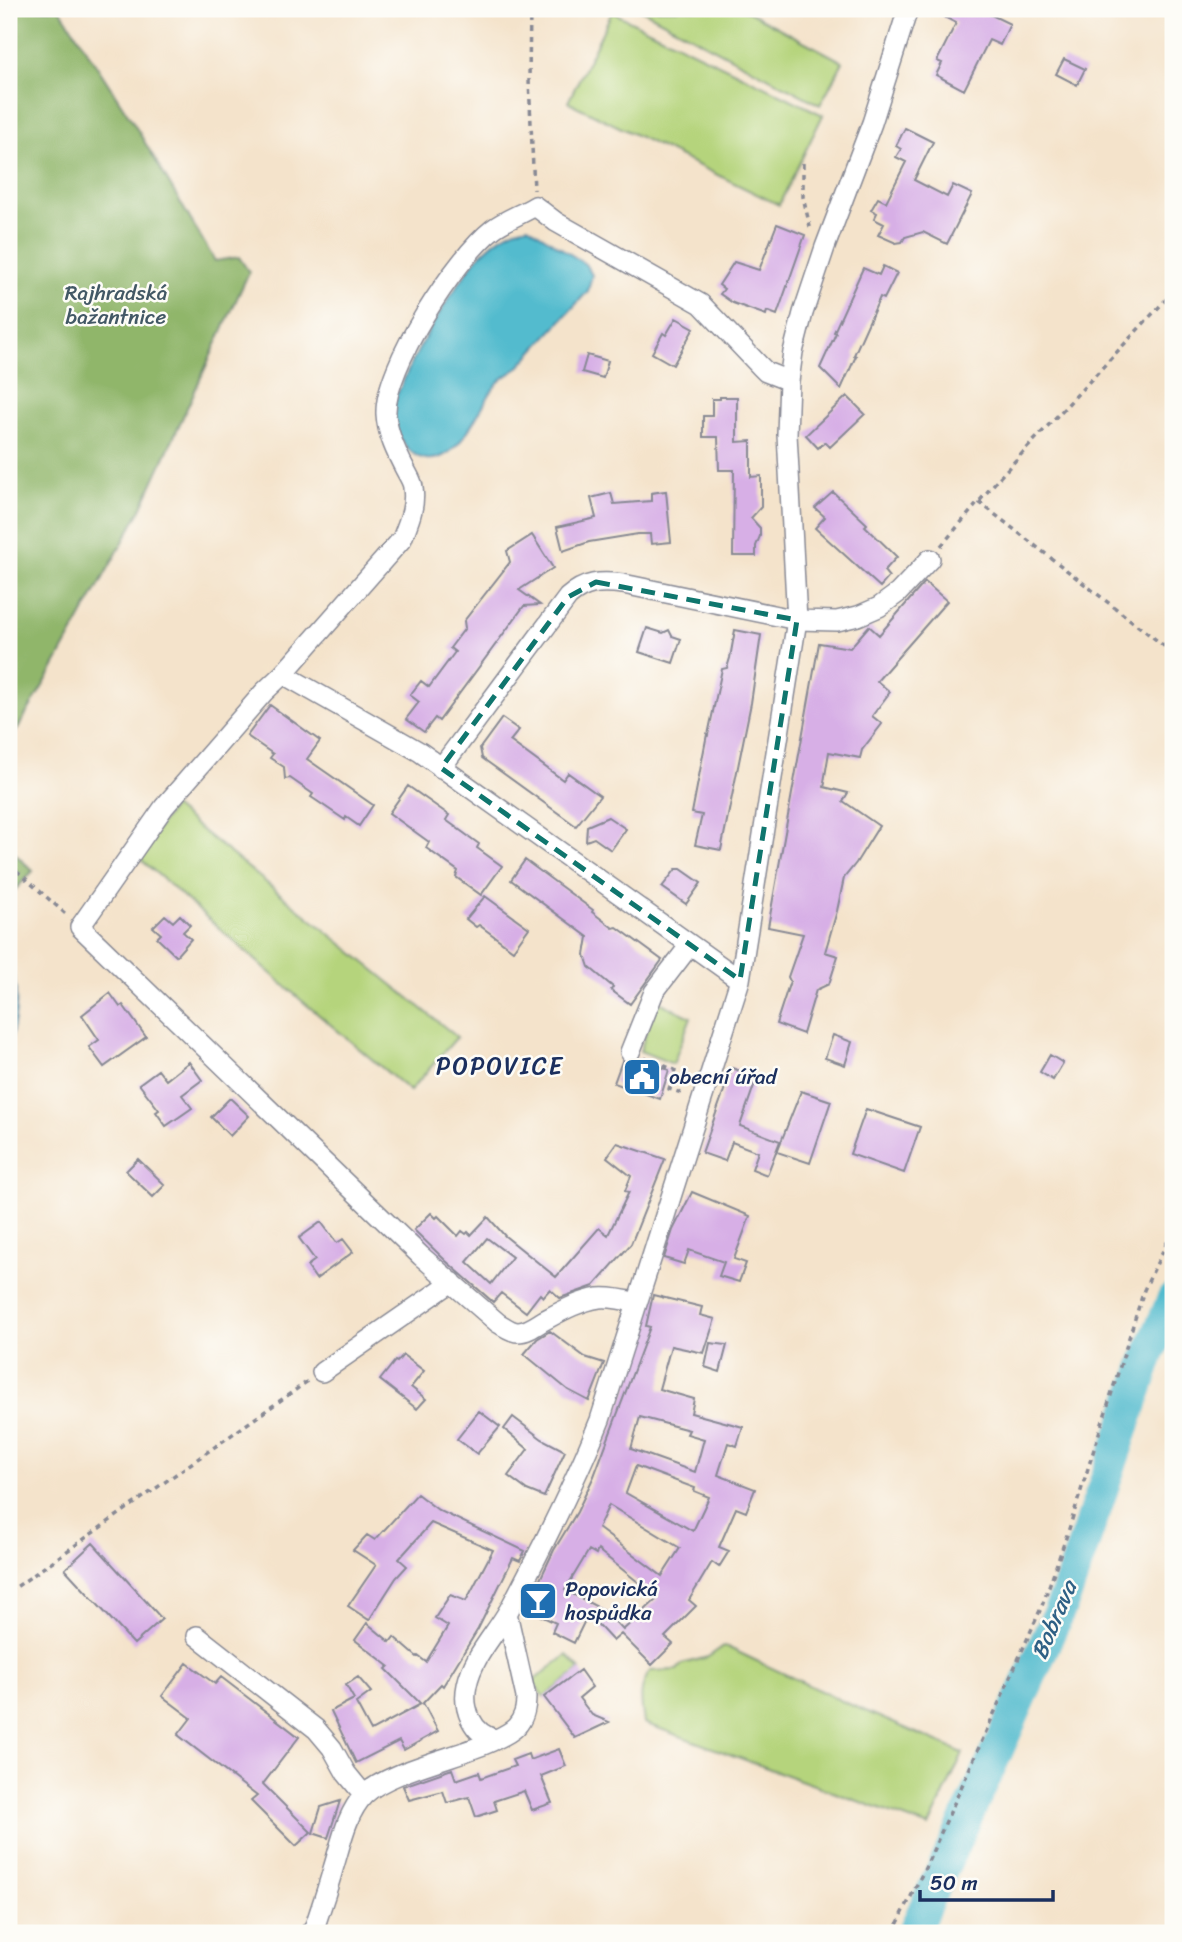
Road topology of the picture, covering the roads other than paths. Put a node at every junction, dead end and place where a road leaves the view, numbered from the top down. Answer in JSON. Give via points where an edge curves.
{"nodes":[{"id":1,"x":908,"y":9,"type":"edge"},
{"id":2,"x":789,"y":380,"type":"junction"},
{"id":3,"x":930,"y":559,"type":"road end"},
{"id":4,"x":797,"y":620,"type":"junction"},
{"id":5,"x":283,"y":674,"type":"junction"},
{"id":6,"x":441,"y":768,"type":"junction"},
{"id":7,"x":690,"y":945,"type":"junction"},
{"id":8,"x":740,"y":981,"type":"junction"},
{"id":9,"x":630,"y":1052,"type":"road end"},
{"id":10,"x":452,"y":1282,"type":"junction"},
{"id":11,"x":637,"y":1303,"type":"junction"},
{"id":12,"x":321,"y":1371,"type":"road end"},
{"id":13,"x":507,"y":1613,"type":"junction"},
{"id":14,"x":197,"y":1636,"type":"dead end"},
{"id":15,"x":472,"y":1723,"type":"junction"},
{"id":16,"x":496,"y":1739,"type":"junction"},
{"id":17,"x":458,"y":1755,"type":"junction"},
{"id":18,"x":364,"y":1796,"type":"junction"},
{"id":19,"x":310,"y":1933,"type":"edge"}],
"edges":[{"from":1,"to":2,"type":"street","via":[[803,313]]},
{"from":2,"to":4,"type":"street"},
{"from":2,"to":5,"type":"street","via":[[766,372],[701,304],[535,206],[494,228],[461,260],[394,372],[386,397],[393,444],[413,486],[412,513],[402,539]]},
{"from":3,"to":4,"type":"street","via":[[898,593],[858,617]]},
{"from":4,"to":6,"type":"street","via":[[623,584],[589,584],[568,597]]},
{"from":4,"to":8,"type":"street"},
{"from":5,"to":6,"type":"street"},
{"from":5,"to":10,"type":"street","via":[[164,807],[80,927]]},
{"from":6,"to":7,"type":"street"},
{"from":7,"to":8,"type":"street"},
{"from":7,"to":9,"type":"street","via":[[654,992]]},
{"from":8,"to":11,"type":"street"},
{"from":10,"to":11,"type":"street","via":[[511,1331],[531,1329],[591,1300]]},
{"from":10,"to":12,"type":"street"},
{"from":11,"to":13,"type":"street","via":[[579,1472]]},
{"from":13,"to":15,"type":"street","via":[[480,1652],[467,1683]]},
{"from":13,"to":16,"type":"street","via":[[526,1709],[516,1727]]},
{"from":14,"to":18,"type":"street","via":[[316,1728]]},
{"from":15,"to":16,"type":"street","via":[[480,1733]]},
{"from":15,"to":17,"type":"street","via":[[470,1737]]},
{"from":16,"to":17,"type":"street"},
{"from":17,"to":18,"type":"street","via":[[392,1778]]},
{"from":18,"to":19,"type":"street","via":[[353,1810]]}]}
